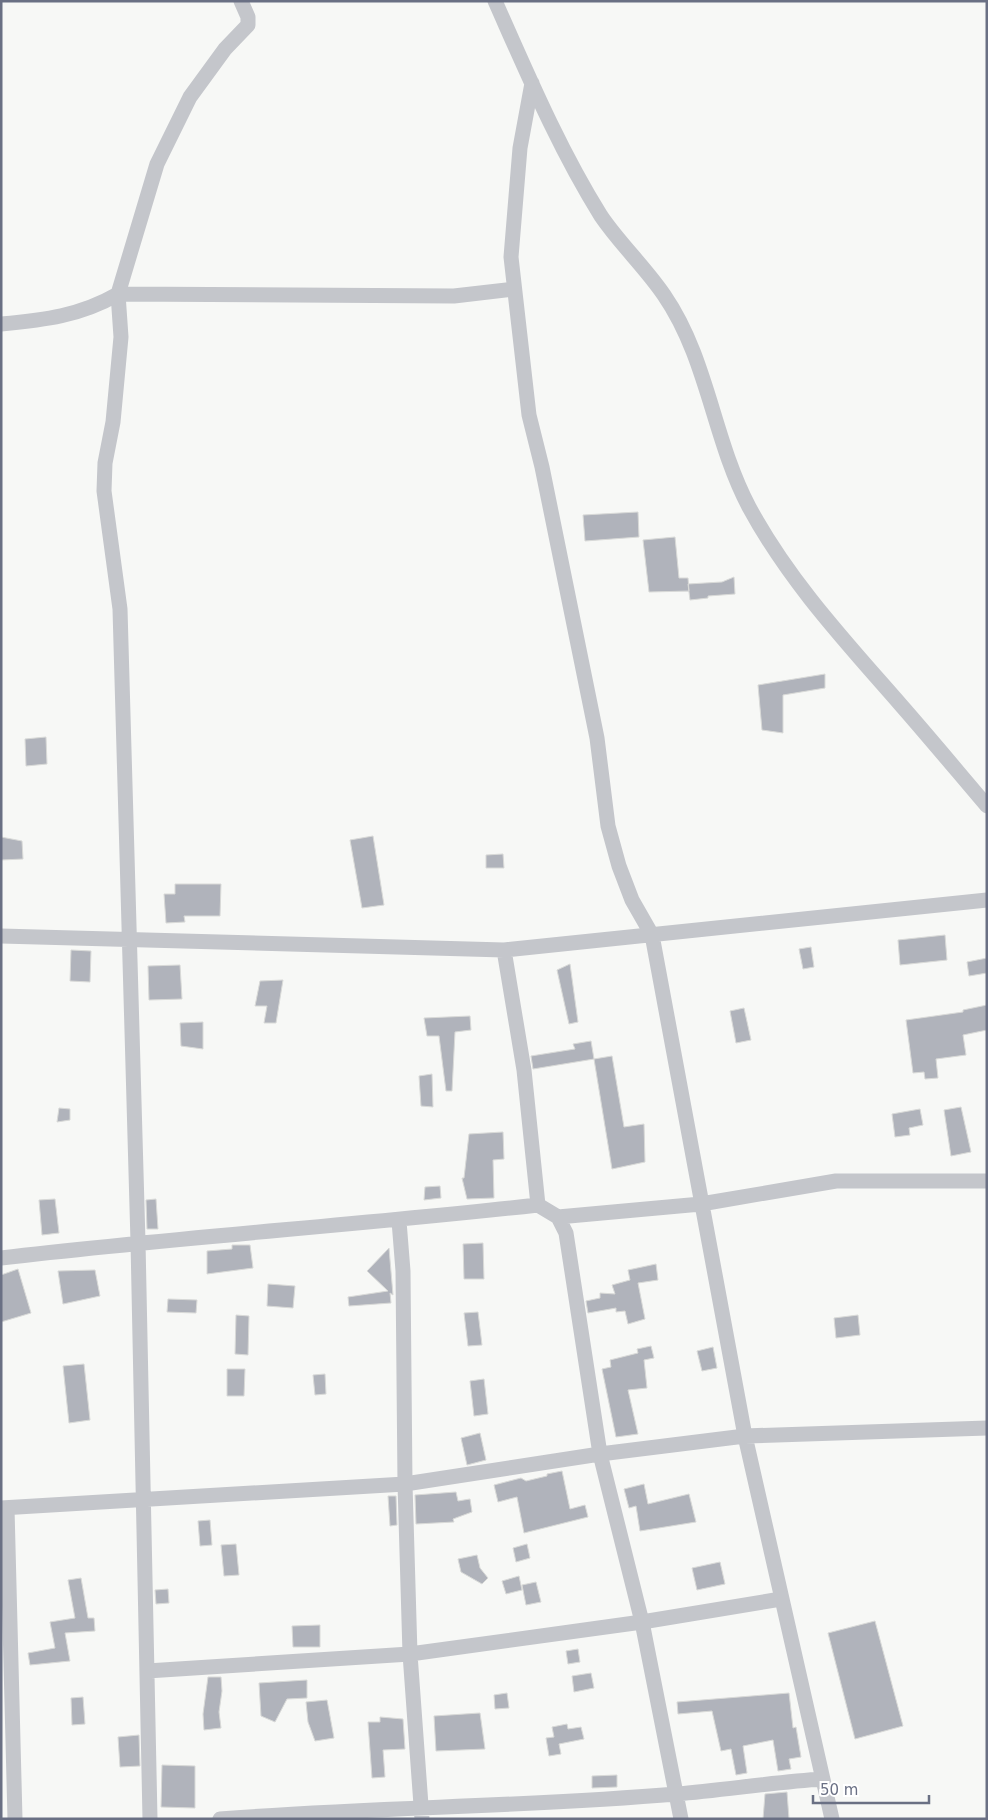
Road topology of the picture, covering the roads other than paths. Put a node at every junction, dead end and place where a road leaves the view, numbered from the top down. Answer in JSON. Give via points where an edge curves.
{"nodes":[{"id":1,"x":241,"y":1,"type":"edge"},
{"id":2,"x":495,"y":1,"type":"edge"},
{"id":3,"x":532,"y":83,"type":"junction"},
{"id":4,"x":514,"y":289,"type":"junction"},
{"id":5,"x":118,"y":294,"type":"junction"},
{"id":6,"x":1,"y":324,"type":"edge"},
{"id":7,"x":987,"y":806,"type":"edge"},
{"id":8,"x":987,"y":900,"type":"edge"},
{"id":9,"x":652,"y":935,"type":"junction"},
{"id":10,"x":1,"y":936,"type":"edge"},
{"id":11,"x":129,"y":940,"type":"junction"},
{"id":12,"x":504,"y":950,"type":"junction"},
{"id":13,"x":987,"y":1181,"type":"edge"},
{"id":14,"x":701,"y":1204,"type":"junction"},
{"id":15,"x":538,"y":1205,"type":"junction"},
{"id":16,"x":558,"y":1217,"type":"junction"},
{"id":17,"x":399,"y":1221,"type":"junction"},
{"id":18,"x":138,"y":1242,"type":"junction"},
{"id":19,"x":1,"y":1258,"type":"edge"},
{"id":20,"x":987,"y":1428,"type":"edge"},
{"id":21,"x":745,"y":1436,"type":"junction"},
{"id":22,"x":600,"y":1454,"type":"junction"},
{"id":23,"x":405,"y":1484,"type":"junction"},
{"id":24,"x":143,"y":1498,"type":"junction"},
{"id":25,"x":4,"y":1508,"type":"edge"},
{"id":26,"x":781,"y":1599,"type":"junction"},
{"id":27,"x":642,"y":1622,"type":"junction"},
{"id":28,"x":410,"y":1654,"type":"junction"},
{"id":29,"x":147,"y":1671,"type":"junction"},
{"id":30,"x":823,"y":1779,"type":"junction"},
{"id":31,"x":677,"y":1794,"type":"junction"},
{"id":32,"x":422,"y":1814,"type":"edge"},
{"id":33,"x":15,"y":1819,"type":"edge"},
{"id":34,"x":150,"y":1819,"type":"edge"},
{"id":35,"x":220,"y":1819,"type":"edge"},
{"id":36,"x":682,"y":1819,"type":"edge"},
{"id":37,"x":832,"y":1819,"type":"edge"}],
"edges":[{"from":1,"to":5,"type":"street","via":[[248,25],[225,49],[190,97],[157,164]]},
{"from":2,"to":3,"type":"street"},
{"from":3,"to":4,"type":"street","via":[[520,148],[511,257]]},
{"from":3,"to":7,"type":"street","via":[[601,215],[664,295],[695,354],[732,473],[775,548],[832,628]]},
{"from":4,"to":5,"type":"street","via":[[454,296]]},
{"from":4,"to":9,"type":"street","via":[[529,415],[597,738],[608,826],[632,900]]},
{"from":5,"to":6,"type":"street","via":[[101,304],[58,318]]},
{"from":5,"to":11,"type":"street","via":[[121,337],[104,491],[120,609]]},
{"from":8,"to":9,"type":"street"},
{"from":9,"to":12,"type":"street"},
{"from":9,"to":14,"type":"street"},
{"from":10,"to":11,"type":"street"},
{"from":11,"to":12,"type":"street"},
{"from":11,"to":18,"type":"street"},
{"from":12,"to":15,"type":"street","via":[[524,1070]]},
{"from":13,"to":14,"type":"street","via":[[836,1181]]},
{"from":14,"to":16,"type":"street"},
{"from":14,"to":21,"type":"street"},
{"from":15,"to":16,"type":"street"},
{"from":15,"to":17,"type":"street"},
{"from":16,"to":22,"type":"street","via":[[566,1233]]},
{"from":17,"to":18,"type":"street"},
{"from":17,"to":23,"type":"street"},
{"from":18,"to":19,"type":"street"},
{"from":18,"to":24,"type":"street"},
{"from":20,"to":21,"type":"street"},
{"from":21,"to":22,"type":"street"},
{"from":21,"to":26,"type":"street"},
{"from":22,"to":23,"type":"street"},
{"from":22,"to":27,"type":"street"},
{"from":23,"to":24,"type":"street"},
{"from":23,"to":28,"type":"street"},
{"from":24,"to":25,"type":"street"},
{"from":24,"to":29,"type":"street"},
{"from":25,"to":33,"type":"street"},
{"from":26,"to":27,"type":"street"},
{"from":26,"to":30,"type":"street"},
{"from":27,"to":28,"type":"street"},
{"from":27,"to":31,"type":"street"},
{"from":28,"to":29,"type":"street"},
{"from":28,"to":32,"type":"street"},
{"from":29,"to":34,"type":"street"},
{"from":30,"to":31,"type":"street"},
{"from":30,"to":37,"type":"street"},
{"from":31,"to":32,"type":"street"},
{"from":31,"to":36,"type":"street"},
{"from":32,"to":35,"type":"street","via":[[286,1814]]}]}
